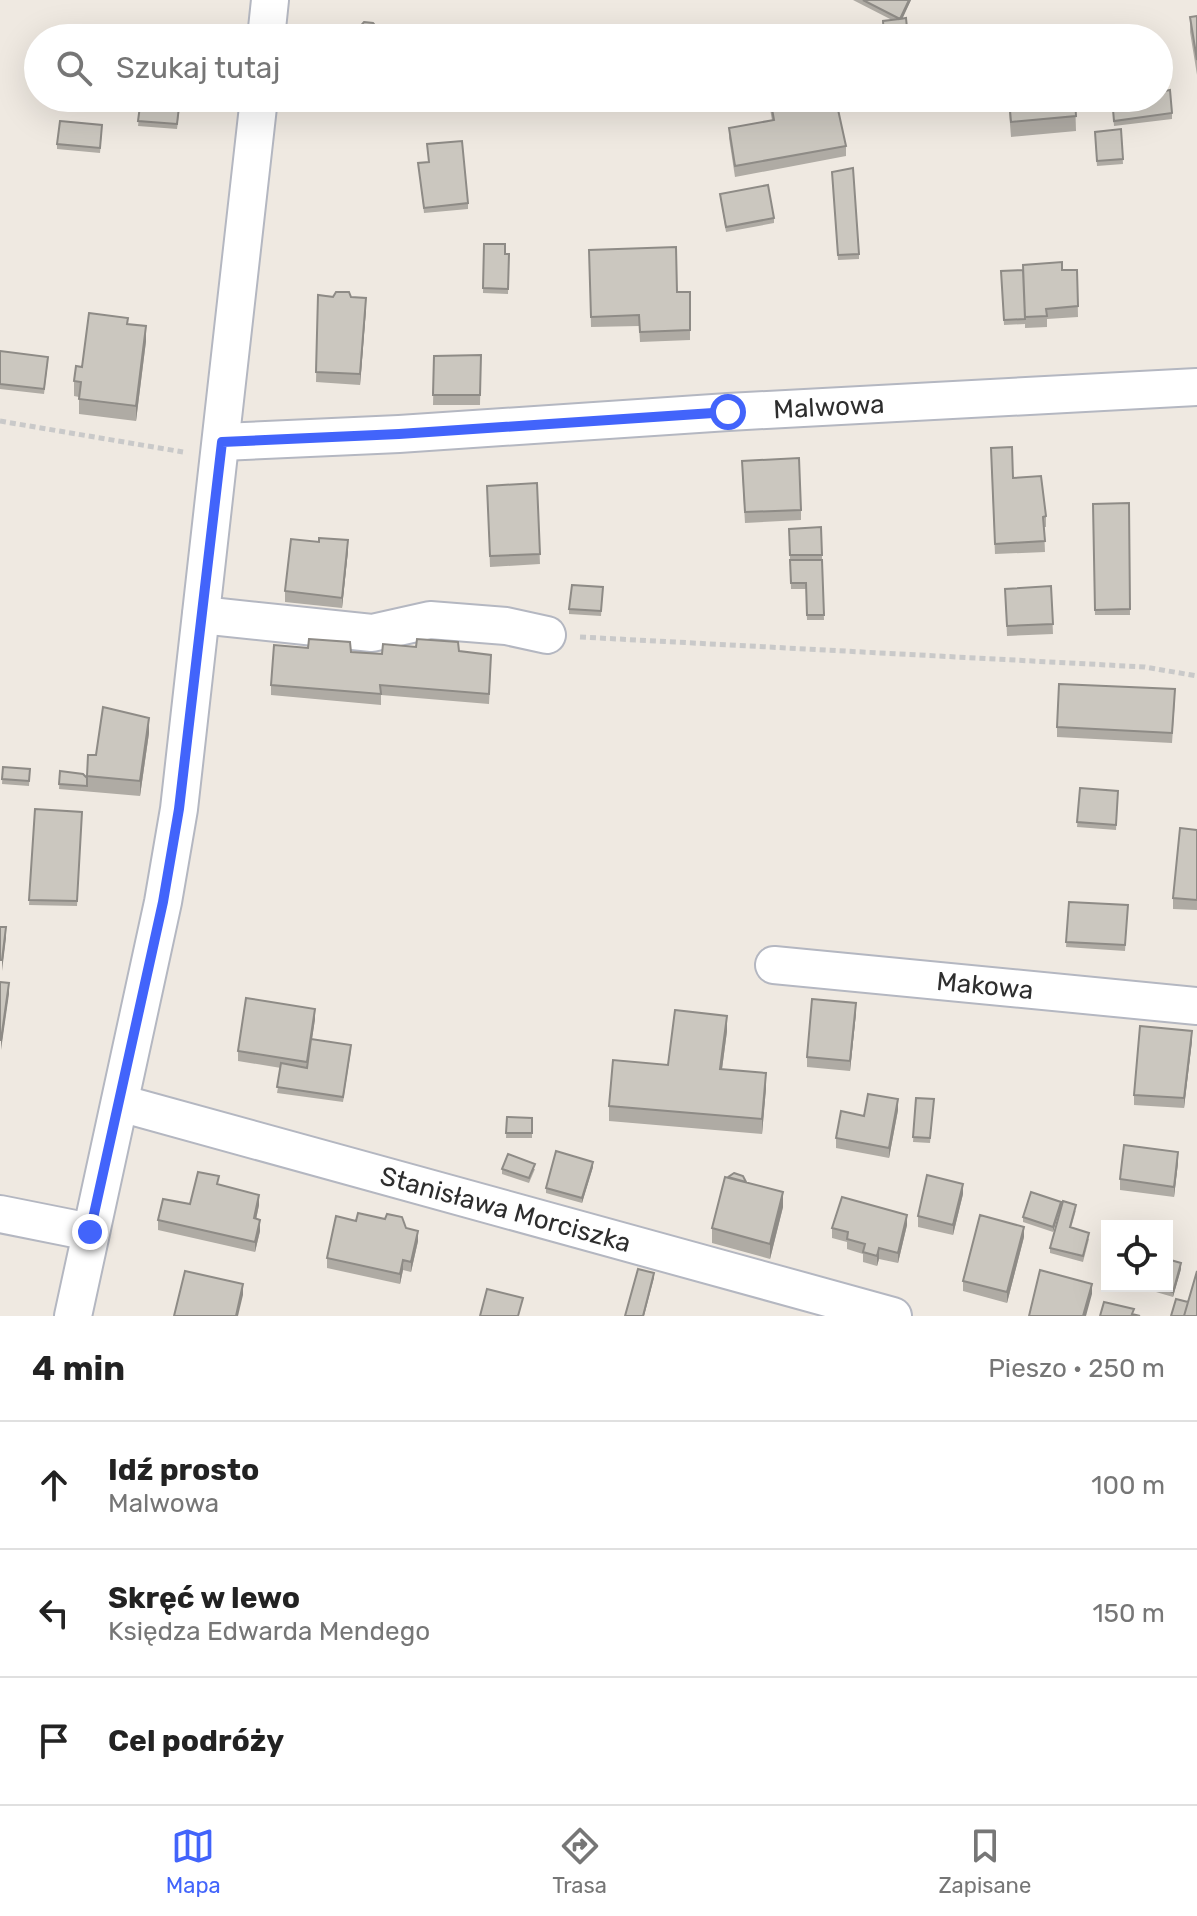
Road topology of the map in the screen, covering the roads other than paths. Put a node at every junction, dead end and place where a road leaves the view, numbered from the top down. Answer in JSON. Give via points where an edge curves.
{"nodes":[{"id":1,"x":270,"y":0,"type":"edge"},
{"id":2,"x":267,"y":24,"type":"edge"},
{"id":3,"x":257,"y":112,"type":"edge"},
{"id":4,"x":1197,"y":387,"type":"edge"},
{"id":5,"x":221,"y":450,"type":"junction"},
{"id":6,"x":201,"y":615,"type":"junction"},
{"id":7,"x":547,"y":635,"type":"road end"},
{"id":8,"x":774,"y":965,"type":"dead end"},
{"id":9,"x":1197,"y":1006,"type":"edge"},
{"id":10,"x":120,"y":1103,"type":"junction"},
{"id":11,"x":0,"y":1214,"type":"edge"},
{"id":12,"x":90,"y":1232,"type":"junction"},
{"id":13,"x":73,"y":1316,"type":"edge"},
{"id":14,"x":893,"y":1316,"type":"edge"}],
"edges":[{"from":1,"to":2,"type":"street"},
{"from":3,"to":5,"type":"street"},
{"from":4,"to":5,"type":"street","name":"Malwowa","via":[[743,411]]},
{"from":5,"to":6,"type":"street"},
{"from":6,"to":7,"type":"street","via":[[372,633],[430,620]]},
{"from":6,"to":10,"type":"street","via":[[176,824]]},
{"from":8,"to":9,"type":"street","name":"Makowa"},
{"from":10,"to":12,"type":"street"},
{"from":10,"to":14,"type":"street","name":"Stanisława Morciszka"},
{"from":11,"to":12,"type":"street"},
{"from":12,"to":13,"type":"street"}]}
